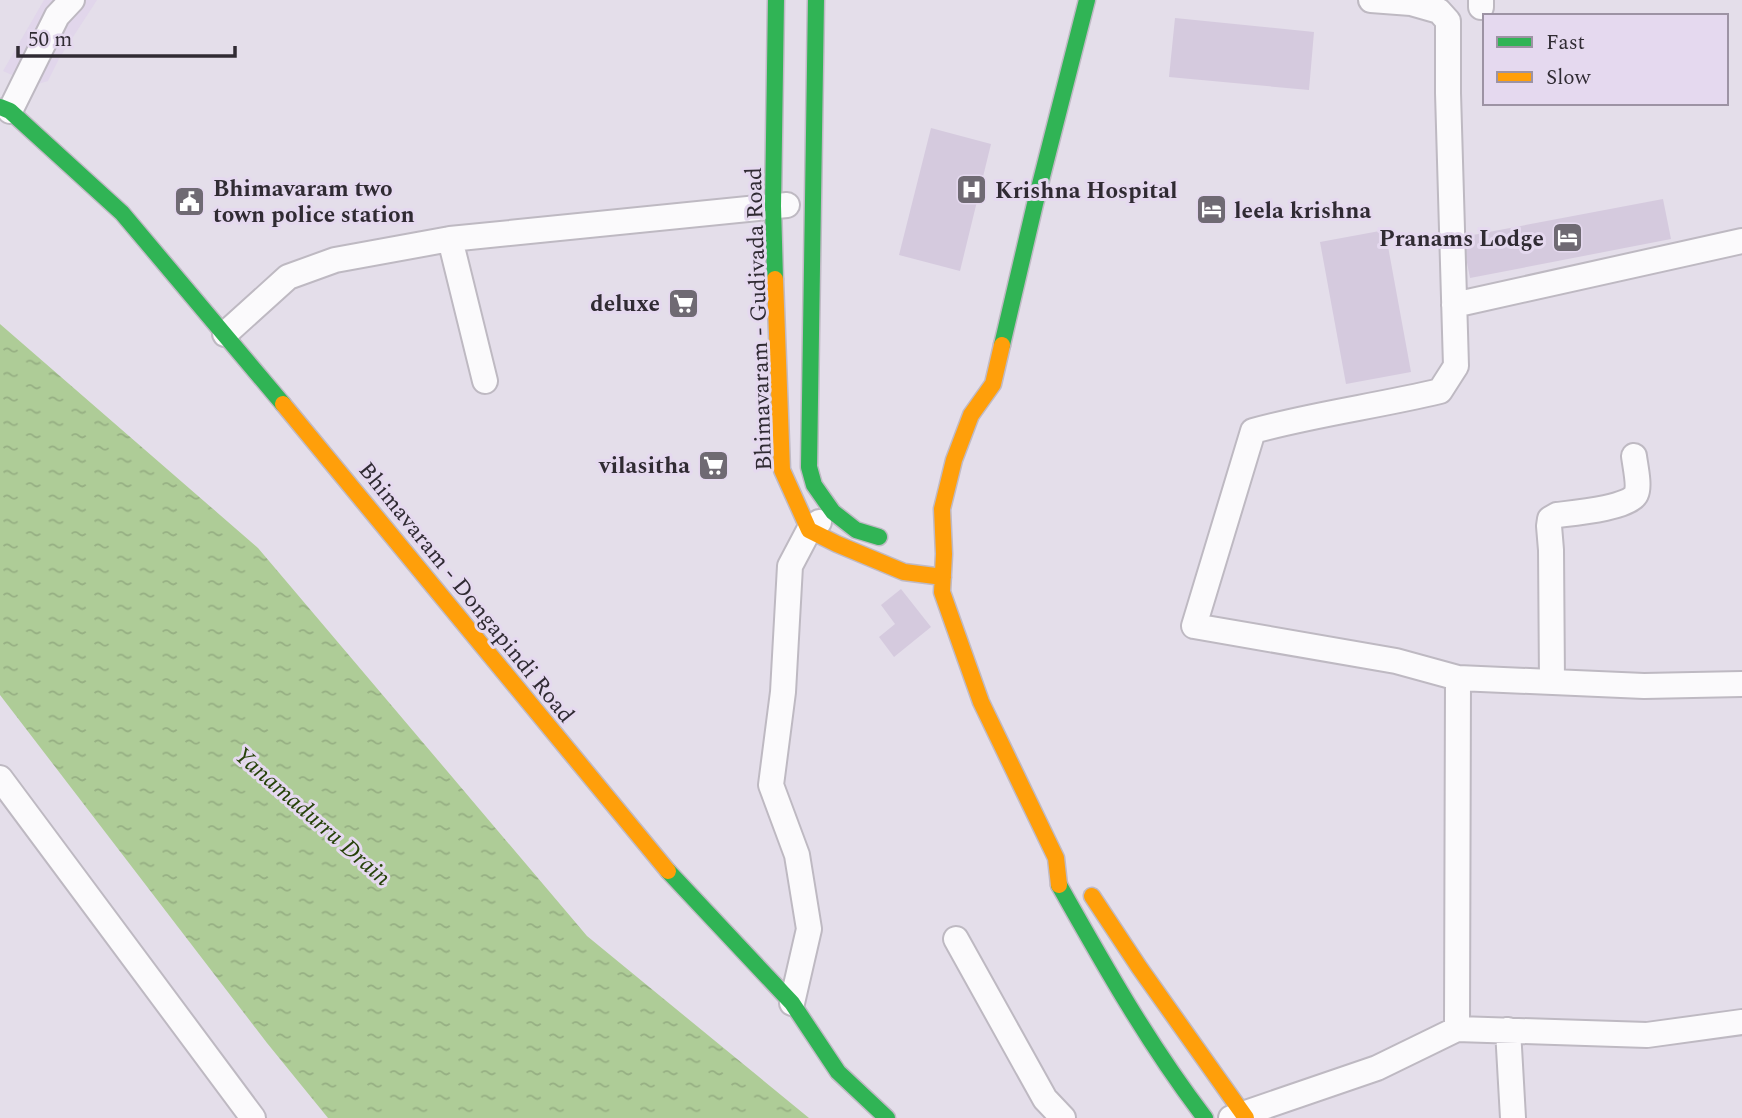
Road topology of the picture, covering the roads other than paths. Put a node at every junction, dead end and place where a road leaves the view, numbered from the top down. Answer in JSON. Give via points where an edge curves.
{"nodes":[{"id":1,"x":72,"y":0,"type":"edge"},
{"id":2,"x":776,"y":0,"type":"edge"},
{"id":3,"x":816,"y":0,"type":"edge"},
{"id":4,"x":1087,"y":0,"type":"edge"},
{"id":5,"x":1371,"y":0,"type":"edge"},
{"id":6,"x":5,"y":109,"type":"edge"},
{"id":7,"x":813,"y":203,"type":"junction"},
{"id":8,"x":773,"y":206,"type":"junction"},
{"id":9,"x":450,"y":239,"type":"junction"},
{"id":10,"x":1742,"y":241,"type":"edge"},
{"id":11,"x":1454,"y":305,"type":"junction"},
{"id":12,"x":225,"y":334,"type":"junction"},
{"id":13,"x":485,"y":381,"type":"dead end"},
{"id":14,"x":969,"y":392,"type":"dead end"},
{"id":15,"x":971,"y":415,"type":"junction"},
{"id":16,"x":1634,"y":456,"type":"dead end"},
{"id":17,"x":833,"y":512,"type":"junction"},
{"id":18,"x":809,"y":530,"type":"junction"},
{"id":19,"x":899,"y":543,"type":"dead end"},
{"id":20,"x":943,"y":577,"type":"junction"},
{"id":21,"x":1458,"y":678,"type":"junction"},
{"id":22,"x":1552,"y":682,"type":"junction"},
{"id":23,"x":1742,"y":684,"type":"edge"},
{"id":24,"x":0,"y":778,"type":"edge"},
{"id":25,"x":1056,"y":858,"type":"junction"},
{"id":26,"x":1072,"y":865,"type":"dead end"},
{"id":27,"x":1087,"y":888,"type":"dead end"},
{"id":28,"x":956,"y":939,"type":"dead end"},
{"id":29,"x":792,"y":1003,"type":"junction"},
{"id":30,"x":1742,"y":1022,"type":"edge"},
{"id":31,"x":1457,"y":1029,"type":"junction"},
{"id":32,"x":1508,"y":1030,"type":"junction"},
{"id":33,"x":1240,"y":1116,"type":"edge"},
{"id":34,"x":253,"y":1118,"type":"edge"},
{"id":35,"x":887,"y":1118,"type":"edge"},
{"id":36,"x":1063,"y":1118,"type":"edge"},
{"id":37,"x":1205,"y":1118,"type":"edge"},
{"id":38,"x":1513,"y":1118,"type":"edge"}],
"edges":[{"from":1,"to":6,"type":"street","via":[[57,16]]},
{"from":2,"to":8,"type":"main road","name":"Bhimavaram - Gudivada Road"},
{"from":3,"to":7,"type":"main road","name":"Bhimavaram - Gudivada Road"},
{"from":4,"to":15,"type":"main road","via":[[1065,63],[992,384]]},
{"from":5,"to":11,"type":"street","via":[[1411,3],[1439,11],[1448,21]]},
{"from":6,"to":12,"type":"main road","name":"Bhimavaram - Dongapindi Road","via":[[121,213]]},
{"from":7,"to":8,"type":"street"},
{"from":7,"to":17,"type":"main road","name":"Bhimavaram - Gudivada Road","via":[[809,467],[814,485]]},
{"from":8,"to":9,"type":"street"},
{"from":8,"to":18,"type":"main road","name":"Bhimavaram - Gudivada Road","via":[[782,470]]},
{"from":9,"to":12,"type":"street","via":[[335,260],[288,277]]},
{"from":9,"to":13,"type":"street"},
{"from":10,"to":11,"type":"street"},
{"from":11,"to":21,"type":"street","via":[[1456,366],[1440,391],[1253,431],[1194,626],[1395,661]]},
{"from":12,"to":29,"type":"main road","name":"Bhimavaram - Dongapindi Road","via":[[658,860]]},
{"from":14,"to":15,"type":"main road"},
{"from":15,"to":20,"type":"main road","via":[[942,509],[938,553]]},
{"from":16,"to":22,"type":"street","via":[[1638,492],[1632,501],[1550,519]]},
{"from":17,"to":18,"type":"street"},
{"from":17,"to":19,"type":"main road","name":"Bhimavaram - Gudivada Road","via":[[856,530]]},
{"from":18,"to":20,"type":"main road","via":[[904,572]]},
{"from":18,"to":29,"type":"street","via":[[790,566],[783,692],[771,785],[797,855],[809,929]]},
{"from":20,"to":25,"type":"main road","via":[[942,592],[981,702]]},
{"from":21,"to":22,"type":"street"},
{"from":21,"to":31,"type":"street"},
{"from":22,"to":23,"type":"street"},
{"from":24,"to":34,"type":"street"},
{"from":25,"to":26,"type":"main road"},
{"from":25,"to":37,"type":"main road","via":[[1058,883],[1119,991]]},
{"from":27,"to":33,"type":"main road"},
{"from":28,"to":36,"type":"street","via":[[1045,1099]]},
{"from":29,"to":35,"type":"main road","name":"Bhimavaram - Dongapindi Road","via":[[838,1072]]},
{"from":30,"to":32,"type":"street","via":[[1647,1035]]},
{"from":31,"to":32,"type":"street"},
{"from":31,"to":33,"type":"street","via":[[1377,1068]]},
{"from":32,"to":38,"type":"street"}]}
